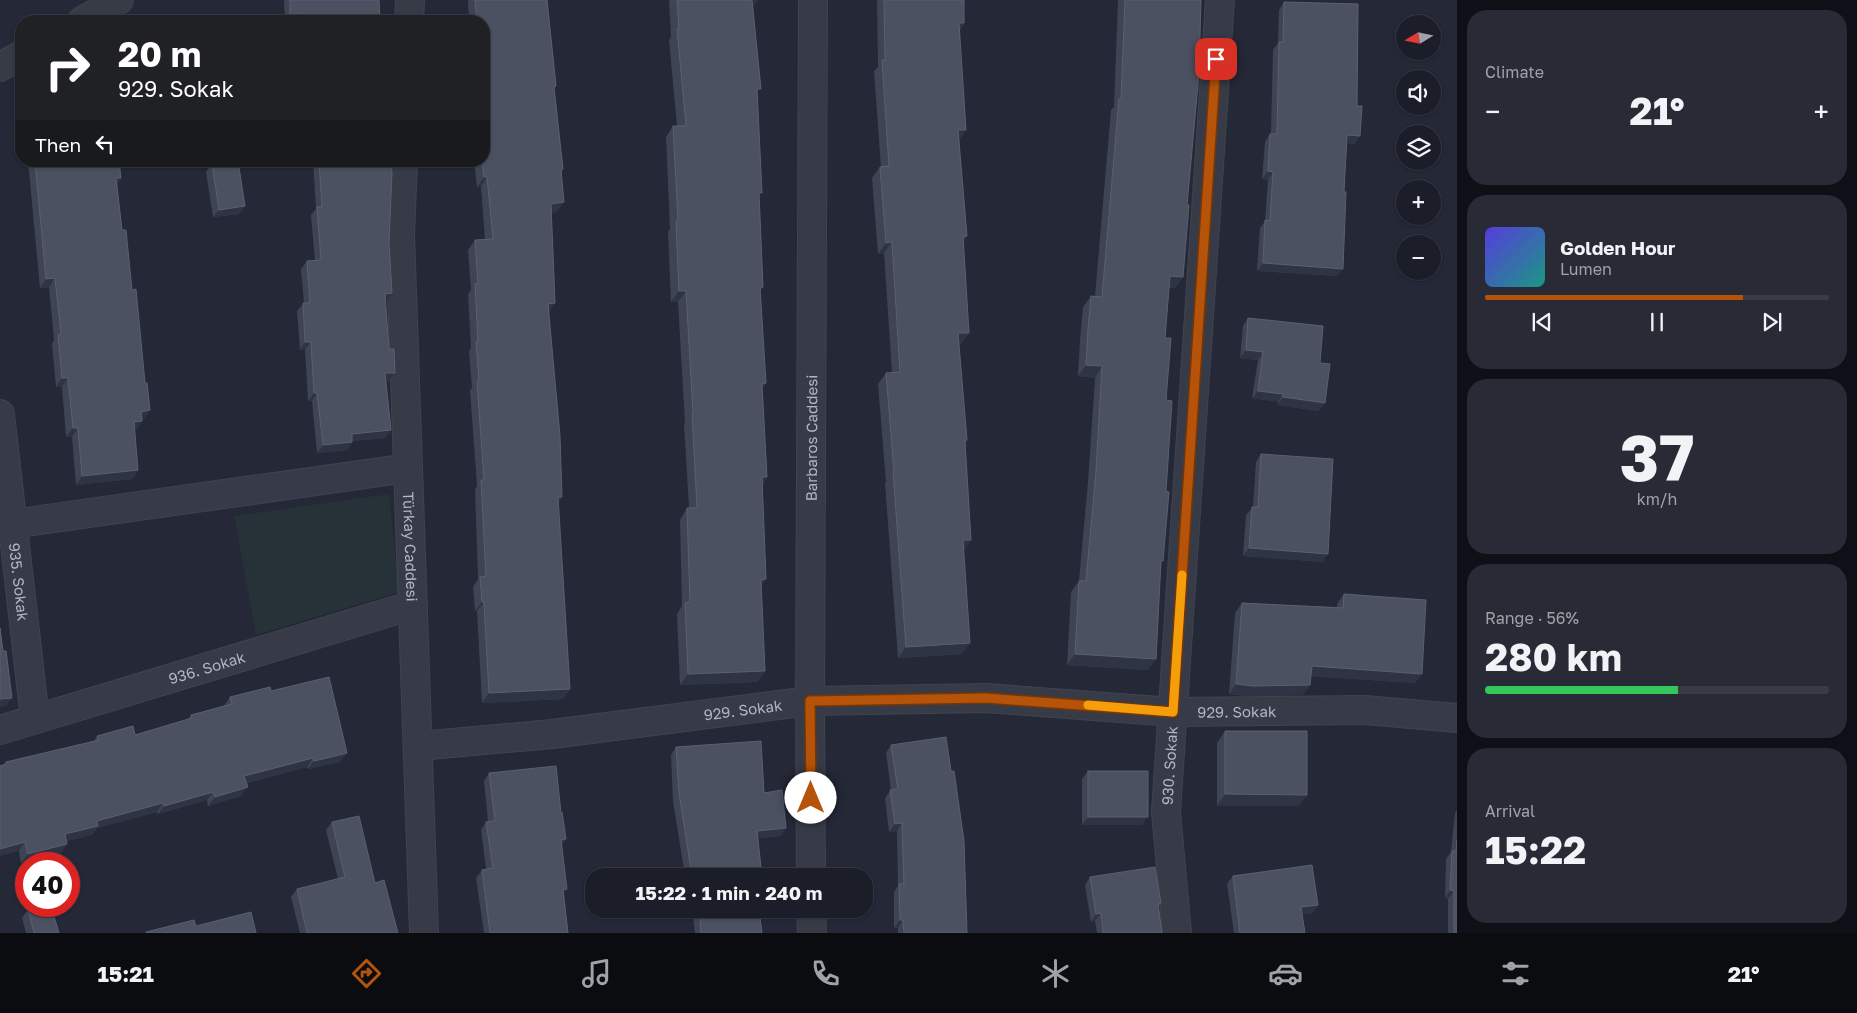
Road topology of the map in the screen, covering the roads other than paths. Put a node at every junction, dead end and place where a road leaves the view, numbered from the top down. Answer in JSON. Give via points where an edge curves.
{"nodes":[{"id":1,"x":119,"y":0,"type":"edge"},
{"id":2,"x":410,"y":0,"type":"edge"},
{"id":3,"x":813,"y":0,"type":"edge"},
{"id":4,"x":1220,"y":0,"type":"edge"},
{"id":5,"x":93,"y":15,"type":"edge"},
{"id":6,"x":409,"y":15,"type":"edge"},
{"id":7,"x":15,"y":58,"type":"edge"},
{"id":8,"x":0,"y":67,"type":"edge"},
{"id":9,"x":403,"y":167,"type":"edge"},
{"id":10,"x":0,"y":414,"type":"edge"},
{"id":11,"x":408,"y":468,"type":"junction"},
{"id":12,"x":12,"y":524,"type":"junction"},
{"id":13,"x":413,"y":605,"type":"junction"},
{"id":14,"x":810,"y":701,"type":"junction"},
{"id":15,"x":1173,"y":712,"type":"junction"},
{"id":16,"x":1457,"y":718,"type":"edge"},
{"id":17,"x":34,"y":719,"type":"junction"},
{"id":18,"x":0,"y":730,"type":"edge"},
{"id":19,"x":419,"y":746,"type":"junction"},
{"id":20,"x":811,"y":868,"type":"edge"},
{"id":21,"x":812,"y":918,"type":"edge"},
{"id":22,"x":424,"y":933,"type":"edge"},
{"id":23,"x":812,"y":933,"type":"edge"},
{"id":24,"x":1177,"y":933,"type":"edge"}],
"edges":[{"from":1,"to":5,"type":"street"},
{"from":2,"to":6,"type":"street"},
{"from":3,"to":14,"type":"street","name":"Barbaros Caddesi"},
{"from":4,"to":15,"type":"street","name":"930. Sokak"},
{"from":7,"to":8,"type":"street"},
{"from":9,"to":11,"type":"street","name":"Türkay Caddesi","via":[[400,234]]},
{"from":10,"to":12,"type":"street","name":"935. Sokak"},
{"from":11,"to":12,"type":"street"},
{"from":11,"to":13,"type":"street","name":"Türkay Caddesi"},
{"from":12,"to":17,"type":"street","name":"935. Sokak"},
{"from":13,"to":17,"type":"street","name":"936. Sokak"},
{"from":13,"to":19,"type":"street","name":"Türkay Caddesi"},
{"from":14,"to":15,"type":"street","name":"929. Sokak","via":[[986,698]]},
{"from":14,"to":19,"type":"street","name":"929. Sokak","via":[[552,734]]},
{"from":14,"to":20,"type":"street","name":"Barbaros Caddesi"},
{"from":15,"to":16,"type":"street","name":"929. Sokak","via":[[1365,710]]},
{"from":15,"to":24,"type":"street","name":"930. Sokak","via":[[1166,812]]},
{"from":17,"to":18,"type":"street","name":"936. Sokak"},
{"from":19,"to":22,"type":"street","name":"Türkay Caddesi"},
{"from":21,"to":23,"type":"street"}]}
